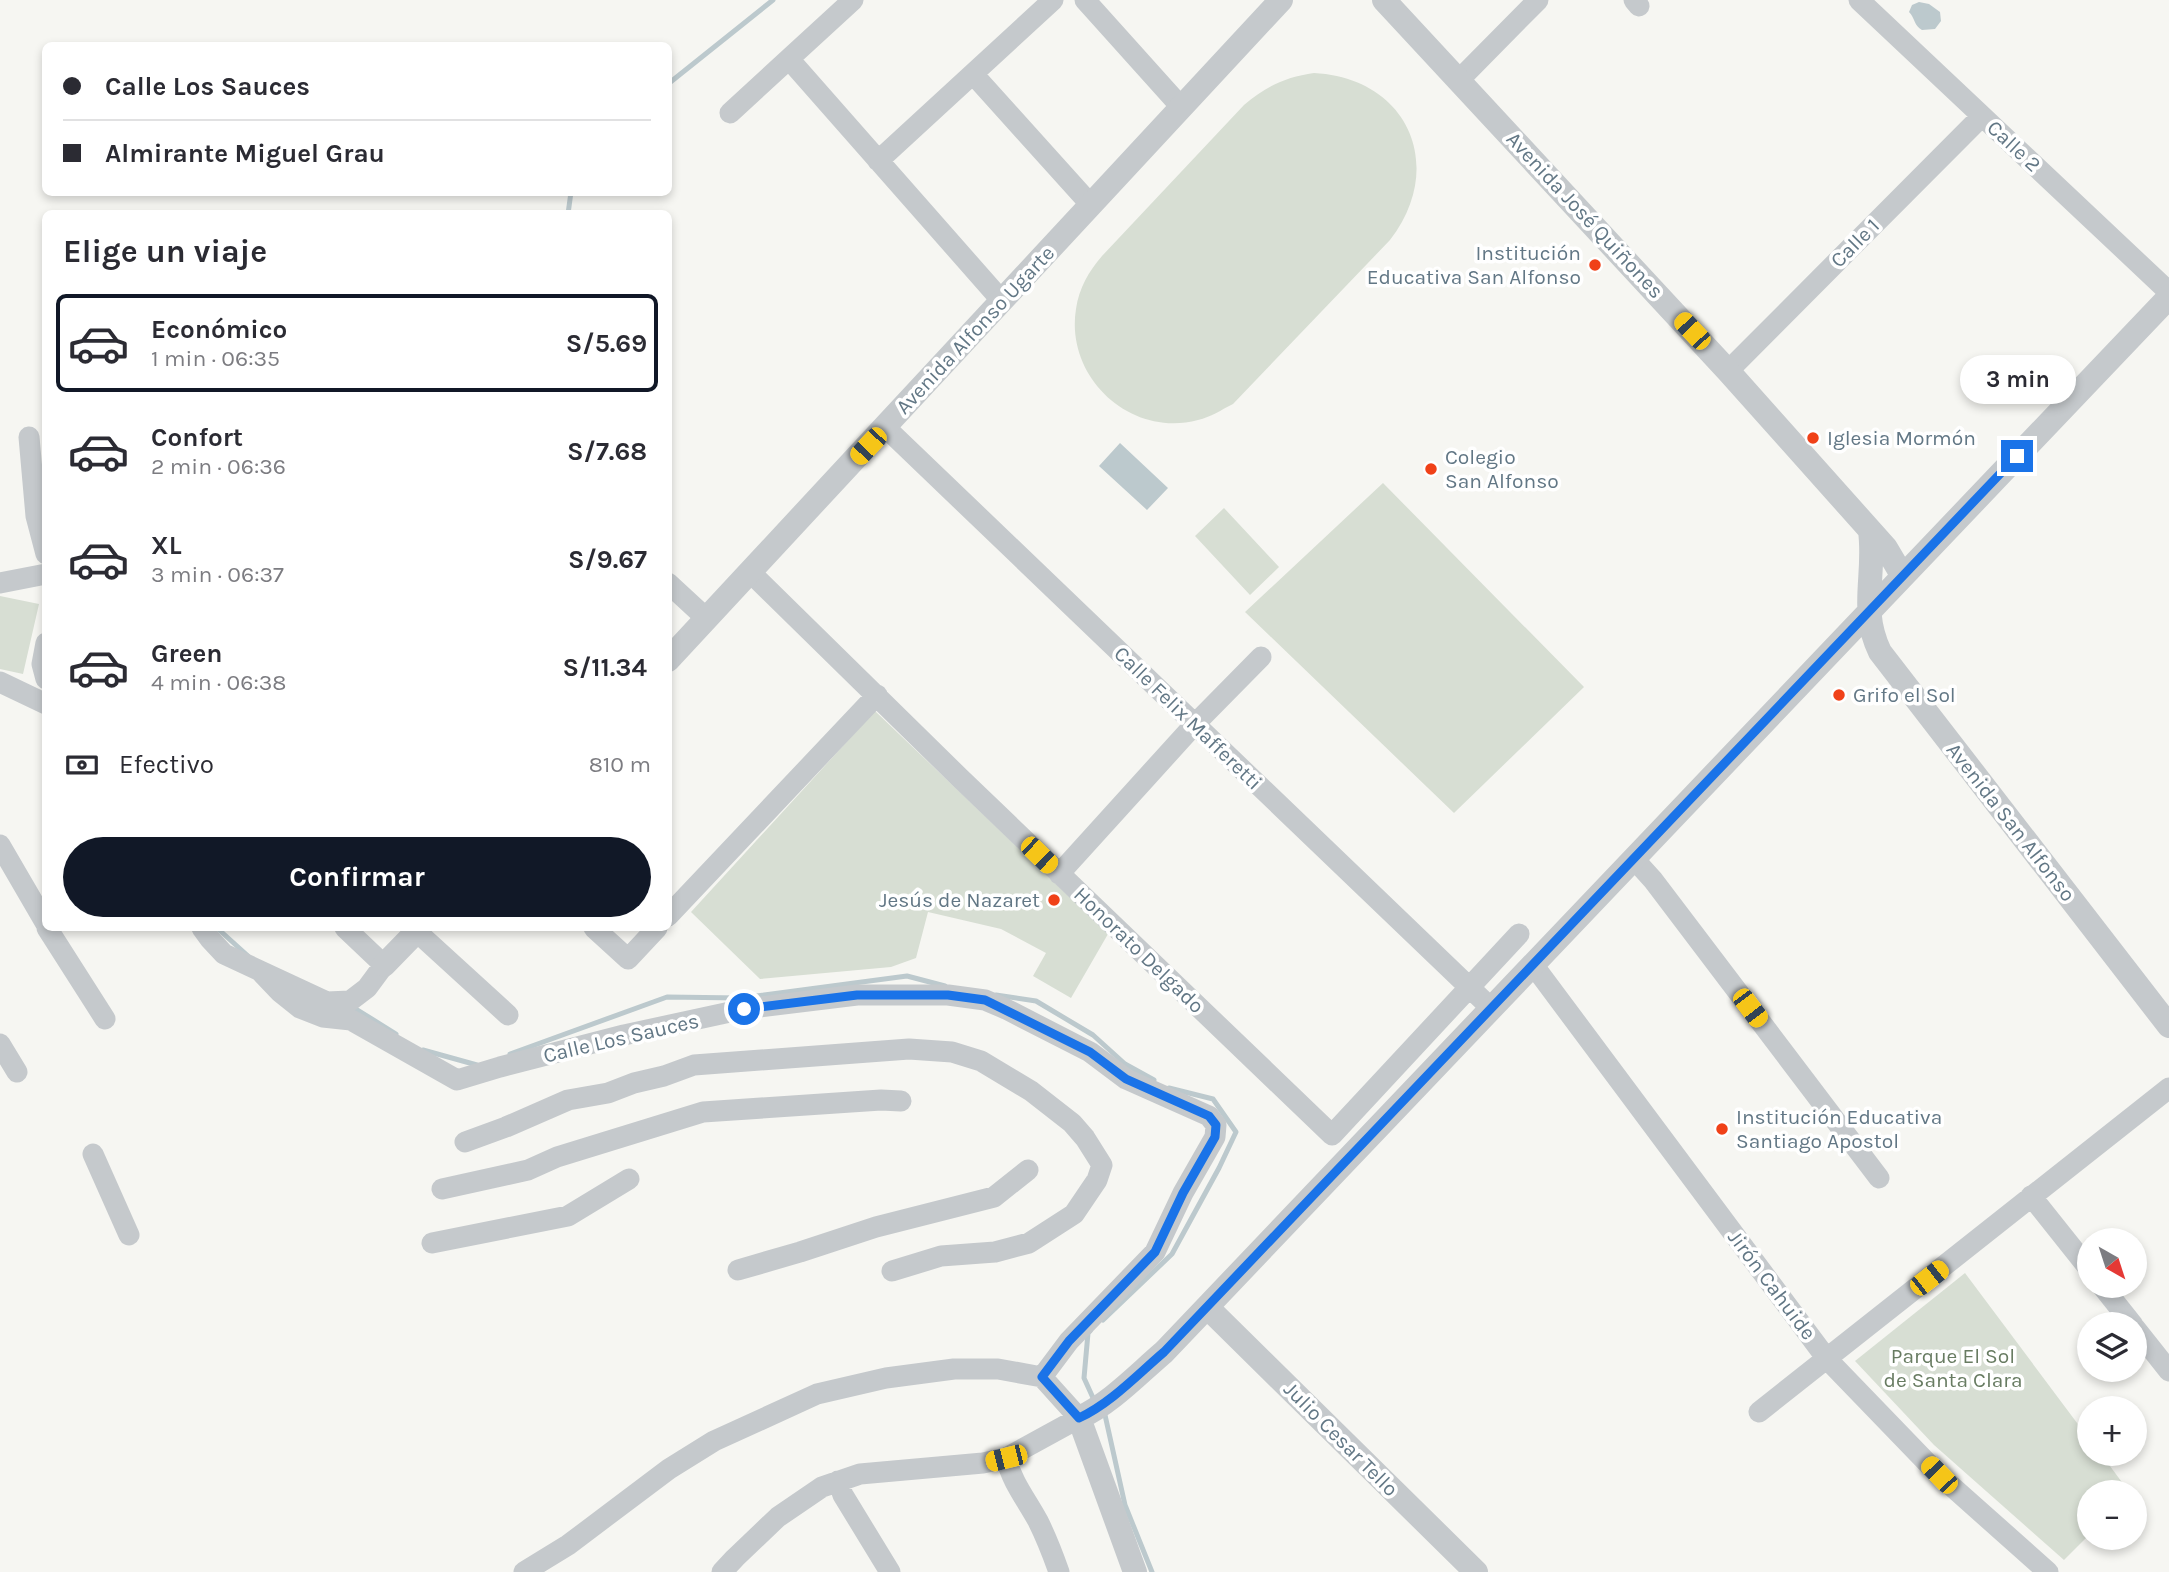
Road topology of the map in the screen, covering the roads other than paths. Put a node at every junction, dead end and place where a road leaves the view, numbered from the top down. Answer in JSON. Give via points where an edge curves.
{"nodes":[{"id":1,"x":853,"y":0,"type":"edge"},
{"id":2,"x":1053,"y":0,"type":"edge"},
{"id":3,"x":1085,"y":0,"type":"edge"},
{"id":4,"x":1281,"y":0,"type":"edge"},
{"id":5,"x":1384,"y":0,"type":"edge"},
{"id":6,"x":1538,"y":0,"type":"edge"},
{"id":7,"x":1859,"y":0,"type":"edge"},
{"id":8,"x":789,"y":59,"type":"junction"},
{"id":9,"x":973,"y":74,"type":"junction"},
{"id":10,"x":1459,"y":80,"type":"junction"},
{"id":11,"x":1181,"y":108,"type":"junction"},
{"id":12,"x":730,"y":113,"type":"dead end"},
{"id":13,"x":1982,"y":116,"type":"junction"},
{"id":14,"x":878,"y":160,"type":"junction"},
{"id":15,"x":1091,"y":205,"type":"junction"},
{"id":16,"x":2169,"y":295,"type":"edge"},
{"id":17,"x":1002,"y":301,"type":"junction"},
{"id":18,"x":1728,"y":370,"type":"junction"},
{"id":19,"x":885,"y":427,"type":"junction"},
{"id":20,"x":29,"y":438,"type":"dead end"},
{"id":21,"x":1870,"y":531,"type":"junction"},
{"id":22,"x":42,"y":539,"type":"edge"},
{"id":23,"x":750,"y":572,"type":"junction"},
{"id":24,"x":42,"y":575,"type":"edge"},
{"id":25,"x":1902,"y":575,"type":"junction"},
{"id":26,"x":0,"y":583,"type":"edge"},
{"id":27,"x":672,"y":587,"type":"edge"},
{"id":28,"x":1869,"y":610,"type":"junction"},
{"id":29,"x":707,"y":619,"type":"junction"},
{"id":30,"x":672,"y":656,"type":"edge"},
{"id":31,"x":1261,"y":657,"type":"dead end"},
{"id":32,"x":0,"y":682,"type":"edge"},
{"id":33,"x":877,"y":695,"type":"junction"},
{"id":34,"x":42,"y":702,"type":"edge"},
{"id":35,"x":1195,"y":724,"type":"junction"},
{"id":36,"x":0,"y":845,"type":"edge"},
{"id":37,"x":1634,"y":859,"type":"junction"},
{"id":38,"x":1059,"y":874,"type":"junction"},
{"id":39,"x":672,"y":912,"type":"edge"},
{"id":40,"x":42,"y":919,"type":"edge"},
{"id":41,"x":49,"y":931,"type":"edge"},
{"id":42,"x":204,"y":931,"type":"edge"},
{"id":43,"x":348,"y":931,"type":"edge"},
{"id":44,"x":416,"y":931,"type":"edge"},
{"id":45,"x":420,"y":931,"type":"edge"},
{"id":46,"x":597,"y":931,"type":"edge"},
{"id":47,"x":654,"y":931,"type":"edge"},
{"id":48,"x":1519,"y":934,"type":"dead end"},
{"id":49,"x":384,"y":965,"type":"junction"},
{"id":50,"x":1534,"y":966,"type":"junction"},
{"id":51,"x":261,"y":972,"type":"junction"},
{"id":52,"x":1469,"y":988,"type":"junction"},
{"id":53,"x":1492,"y":1009,"type":"junction"},
{"id":54,"x":2165,"y":1012,"type":"edge"},
{"id":55,"x":508,"y":1016,"type":"dead end"},
{"id":56,"x":105,"y":1019,"type":"dead end"},
{"id":57,"x":0,"y":1044,"type":"edge"},
{"id":58,"x":17,"y":1072,"type":"dead end"},
{"id":59,"x":2169,"y":1088,"type":"edge"},
{"id":60,"x":901,"y":1101,"type":"dead end"},
{"id":61,"x":465,"y":1142,"type":"dead end"},
{"id":62,"x":93,"y":1154,"type":"dead end"},
{"id":63,"x":1028,"y":1170,"type":"dead end"},
{"id":64,"x":1879,"y":1178,"type":"dead end"},
{"id":65,"x":629,"y":1179,"type":"dead end"},
{"id":66,"x":442,"y":1189,"type":"dead end"},
{"id":67,"x":2031,"y":1196,"type":"junction"},
{"id":68,"x":129,"y":1235,"type":"dead end"},
{"id":69,"x":432,"y":1243,"type":"dead end"},
{"id":70,"x":2077,"y":1254,"type":"edge"},
{"id":71,"x":738,"y":1270,"type":"dead end"},
{"id":72,"x":892,"y":1271,"type":"dead end"},
{"id":73,"x":2112,"y":1298,"type":"edge"},
{"id":74,"x":1207,"y":1307,"type":"junction"},
{"id":75,"x":2123,"y":1312,"type":"edge"},
{"id":76,"x":2147,"y":1343,"type":"edge"},
{"id":77,"x":1827,"y":1359,"type":"junction"},
{"id":78,"x":2169,"y":1371,"type":"edge"},
{"id":79,"x":1042,"y":1377,"type":"junction"},
{"id":80,"x":1759,"y":1412,"type":"dead end"},
{"id":81,"x":1079,"y":1418,"type":"junction"},
{"id":82,"x":1006,"y":1458,"type":"junction"},
{"id":83,"x":838,"y":1481,"type":"junction"},
{"id":84,"x":524,"y":1572,"type":"edge"},
{"id":85,"x":722,"y":1572,"type":"edge"},
{"id":86,"x":890,"y":1572,"type":"edge"},
{"id":87,"x":1059,"y":1572,"type":"edge"},
{"id":88,"x":1135,"y":1572,"type":"edge"},
{"id":89,"x":1476,"y":1572,"type":"edge"},
{"id":90,"x":2048,"y":1572,"type":"edge"}],
"edges":[{"from":1,"to":8,"type":"street"},
{"from":2,"to":9,"type":"street"},
{"from":3,"to":11,"type":"street"},
{"from":4,"to":11,"type":"street","name":"Avenida Alfonso Ugarte"},
{"from":5,"to":10,"type":"street","name":"Avenida José Quiñones"},
{"from":6,"to":10,"type":"street"},
{"from":7,"to":13,"type":"street","name":"Calle 2"},
{"from":8,"to":12,"type":"street"},
{"from":8,"to":14,"type":"street"},
{"from":9,"to":14,"type":"street"},
{"from":9,"to":15,"type":"street"},
{"from":10,"to":18,"type":"street","name":"Avenida José Quiñones"},
{"from":11,"to":15,"type":"street","name":"Avenida Alfonso Ugarte"},
{"from":13,"to":16,"type":"street","name":"Calle 2"},
{"from":13,"to":18,"type":"street","name":"Calle 1"},
{"from":14,"to":17,"type":"street"},
{"from":15,"to":17,"type":"street","name":"Avenida Alfonso Ugarte"},
{"from":16,"to":25,"type":"street"},
{"from":17,"to":19,"type":"street","name":"Avenida Alfonso Ugarte"},
{"from":18,"to":21,"type":"street","name":"Avenida José Quiñones"},
{"from":19,"to":23,"type":"street","name":"Avenida Alfonso Ugarte"},
{"from":19,"to":35,"type":"street","name":"Calle Felix Mafferetti"},
{"from":20,"to":22,"type":"street"},
{"from":21,"to":25,"type":"street","name":"Avenida José Quiñones"},
{"from":21,"to":28,"type":"street"},
{"from":23,"to":29,"type":"street","name":"Avenida Alfonso Ugarte"},
{"from":23,"to":33,"type":"street","name":"Honorato Delgado"},
{"from":24,"to":26,"type":"street"},
{"from":25,"to":28,"type":"street"},
{"from":27,"to":29,"type":"street"},
{"from":28,"to":37,"type":"street"},
{"from":28,"to":54,"type":"street","name":"Avenida San Alfonso","via":[[1880,652]]},
{"from":29,"to":30,"type":"street","name":"Avenida Alfonso Ugarte"},
{"from":31,"to":35,"type":"street"},
{"from":32,"to":34,"type":"street"},
{"from":33,"to":38,"type":"street","name":"Honorato Delgado"},
{"from":33,"to":39,"type":"street"},
{"from":35,"to":38,"type":"street"},
{"from":35,"to":52,"type":"street","name":"Calle Felix Mafferetti"},
{"from":36,"to":40,"type":"street"},
{"from":37,"to":50,"type":"street"},
{"from":37,"to":64,"type":"street"},
{"from":38,"to":52,"type":"street","name":"Honorato Delgado","via":[[1332,1136]]},
{"from":41,"to":56,"type":"street"},
{"from":42,"to":51,"type":"street","via":[[224,954]]},
{"from":43,"to":49,"type":"street"},
{"from":44,"to":49,"type":"street"},
{"from":45,"to":55,"type":"street"},
{"from":46,"to":47,"type":"street","via":[[628,959]]},
{"from":48,"to":52,"type":"street","name":"Honorato Delgado"},
{"from":49,"to":51,"type":"street","via":[[350,1001],[327,1002]]},
{"from":50,"to":53,"type":"street"},
{"from":50,"to":77,"type":"street","name":"Jirón Cahuide"},
{"from":51,"to":79,"type":"street","name":"Calle Los Sauces","via":[[300,1008],[351,1020],[457,1080],[624,1035],[732,1012],[857,995],[948,995],[985,1000],[1090,1052],[1126,1079],[1209,1116],[1216,1125],[1215,1137],[1155,1252],[1069,1341]]},
{"from":52,"to":53,"type":"street","name":"Calle Felix Mafferetti"},
{"from":53,"to":74,"type":"street"},
{"from":57,"to":58,"type":"street"},
{"from":59,"to":67,"type":"street"},
{"from":60,"to":66,"type":"street","via":[[704,1112],[528,1170]]},
{"from":61,"to":72,"type":"street","via":[[568,1100],[608,1093],[694,1065],[909,1049],[952,1052],[981,1061],[1031,1091],[1072,1123],[1102,1165],[1074,1214],[1029,1243],[995,1252],[941,1256]]},
{"from":62,"to":68,"type":"street"},
{"from":63,"to":71,"type":"street","via":[[994,1197],[876,1227]]},
{"from":65,"to":69,"type":"street","via":[[568,1216]]},
{"from":67,"to":70,"type":"street"},
{"from":67,"to":77,"type":"street"},
{"from":73,"to":75,"type":"street"},
{"from":74,"to":81,"type":"street","via":[[1130,1382]]},
{"from":74,"to":89,"type":"street","name":"Julio Cesar Tello"},
{"from":76,"to":78,"type":"street"},
{"from":77,"to":80,"type":"street"},
{"from":77,"to":90,"type":"street","name":"Jirón Cahuide","via":[[1939,1475]]},
{"from":79,"to":81,"type":"street"},
{"from":79,"to":84,"type":"street","via":[[954,1368],[817,1394],[714,1441]]},
{"from":81,"to":82,"type":"street"},
{"from":81,"to":88,"type":"street"},
{"from":82,"to":83,"type":"street","via":[[860,1474]]},
{"from":82,"to":87,"type":"street"},
{"from":83,"to":85,"type":"street","via":[[778,1517]]},
{"from":83,"to":86,"type":"street"}]}
